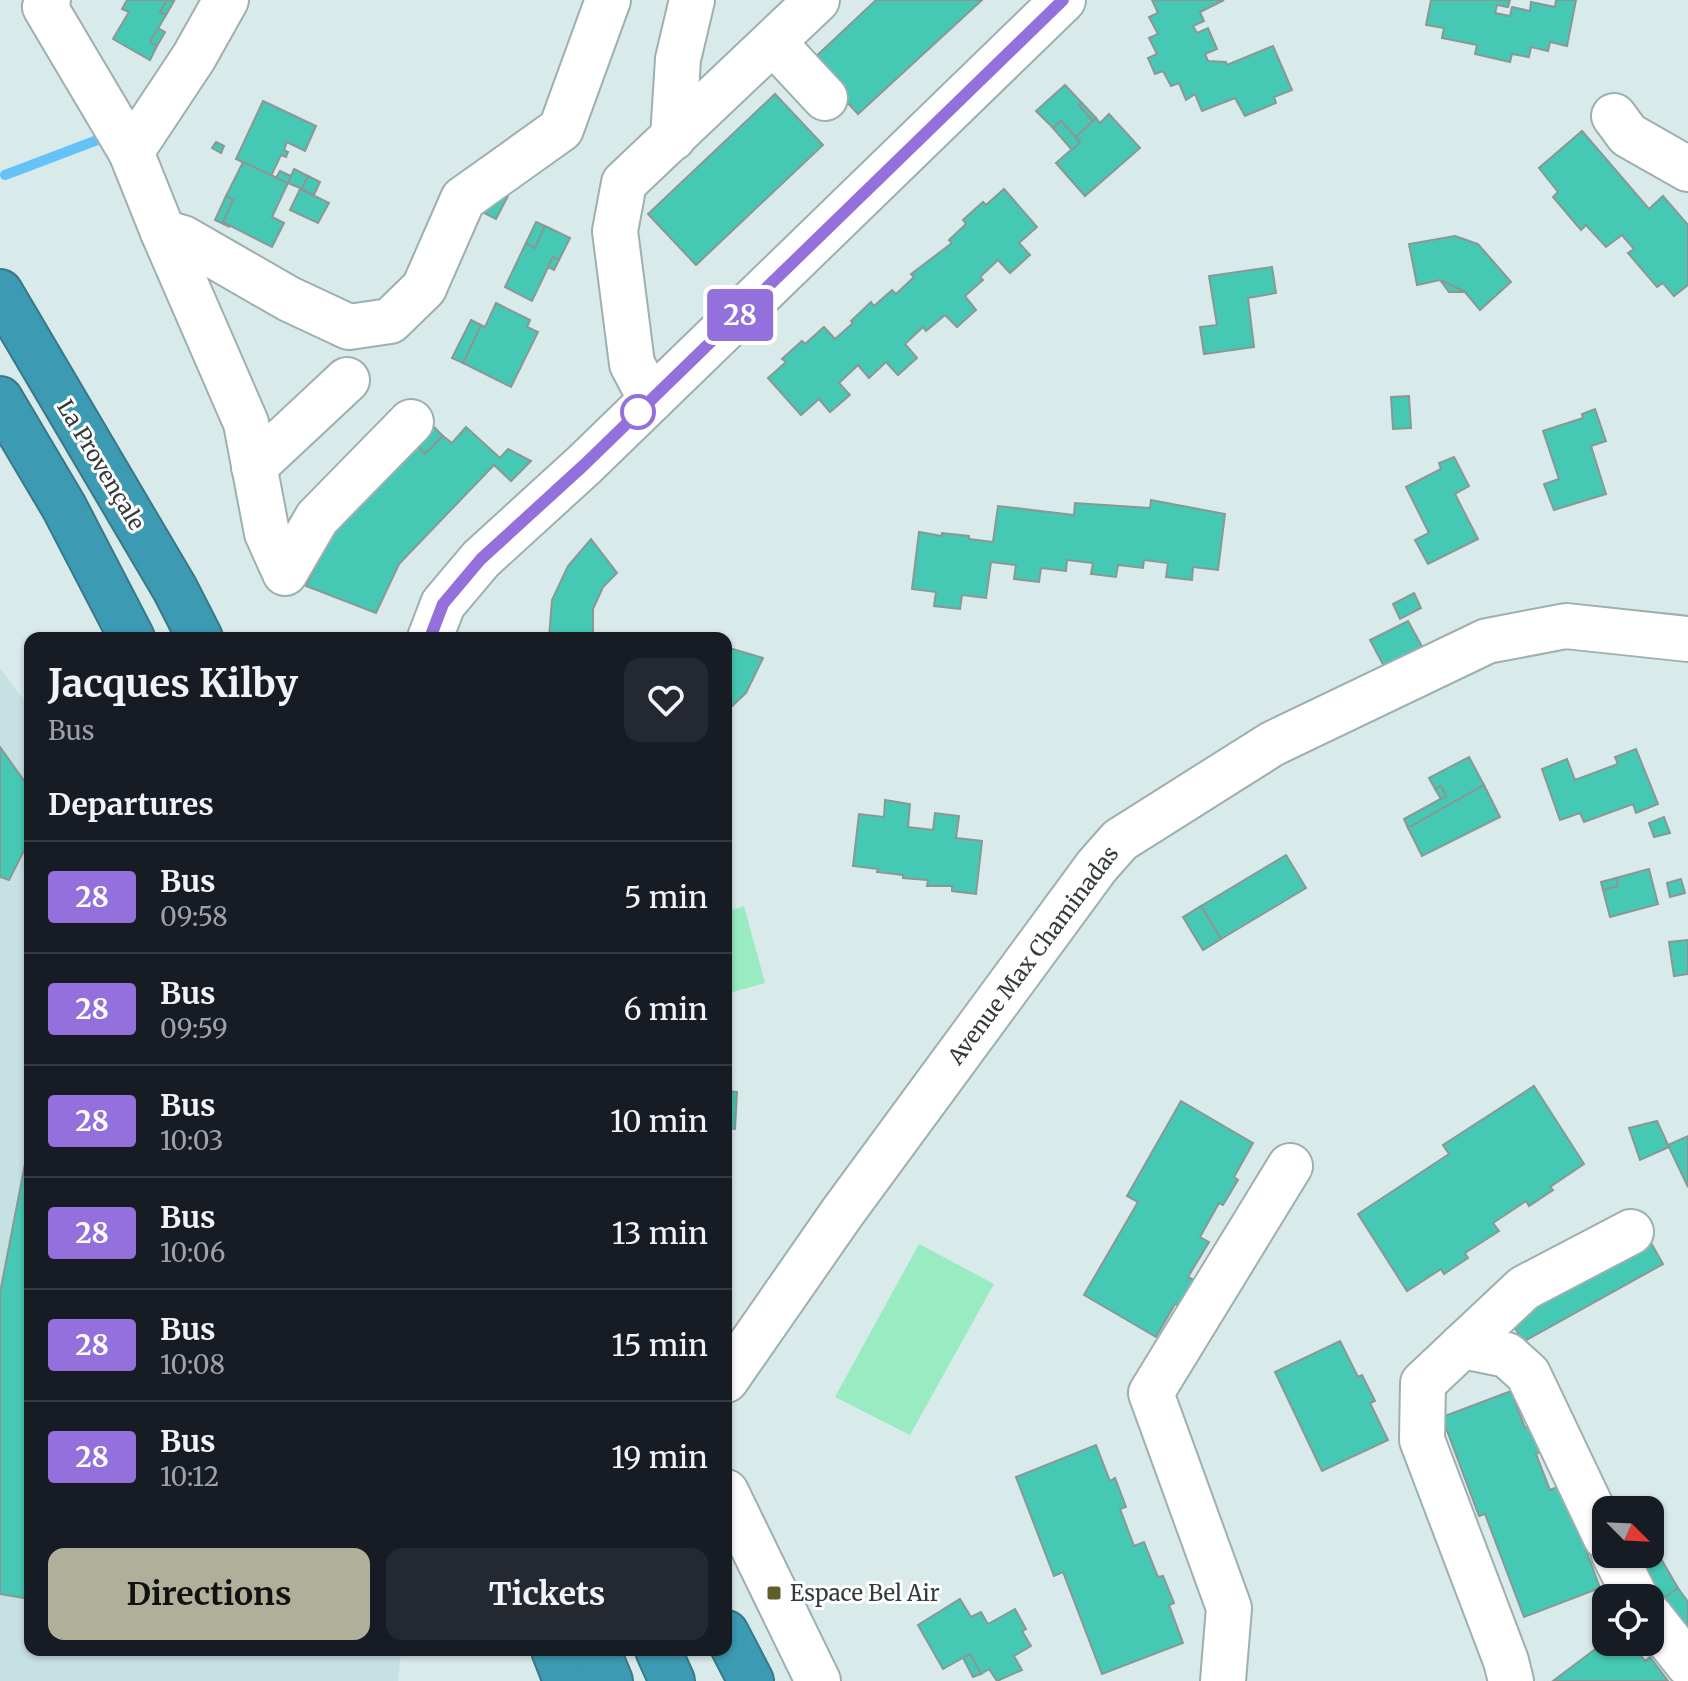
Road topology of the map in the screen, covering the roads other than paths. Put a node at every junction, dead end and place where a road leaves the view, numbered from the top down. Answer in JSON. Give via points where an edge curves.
{"nodes":[{"id":1,"x":48,"y":0,"type":"edge"},
{"id":2,"x":226,"y":0,"type":"edge"},
{"id":3,"x":608,"y":0,"type":"edge"},
{"id":4,"x":692,"y":0,"type":"edge"},
{"id":5,"x":817,"y":0,"type":"edge"},
{"id":6,"x":1063,"y":0,"type":"edge"},
{"id":7,"x":773,"y":42,"type":"junction"},
{"id":8,"x":825,"y":98,"type":"dead end"},
{"id":9,"x":1614,"y":116,"type":"dead end"},
{"id":10,"x":673,"y":138,"type":"junction"},
{"id":11,"x":131,"y":152,"type":"junction"},
{"id":12,"x":1688,"y":169,"type":"edge"},
{"id":13,"x":163,"y":232,"type":"junction"},
{"id":14,"x":0,"y":292,"type":"edge"},
{"id":15,"x":347,"y":380,"type":"dead end"},
{"id":16,"x":0,"y":399,"type":"edge"},
{"id":17,"x":651,"y":400,"type":"junction"},
{"id":18,"x":411,"y":422,"type":"dead end"},
{"id":19,"x":254,"y":467,"type":"junction"},
{"id":20,"x":129,"y":632,"type":"edge"},
{"id":21,"x":197,"y":632,"type":"edge"},
{"id":22,"x":432,"y":632,"type":"edge"},
{"id":23,"x":1688,"y":639,"type":"edge"},
{"id":24,"x":1290,"y":1166,"type":"dead end"},
{"id":25,"x":1631,"y":1232,"type":"dead end"},
{"id":26,"x":1462,"y":1346,"type":"junction"},
{"id":27,"x":732,"y":1371,"type":"edge"},
{"id":28,"x":732,"y":1504,"type":"edge"},
{"id":29,"x":1592,"y":1509,"type":"edge"},
{"id":30,"x":1664,"y":1634,"type":"edge"},
{"id":31,"x":732,"y":1645,"type":"edge"},
{"id":32,"x":556,"y":1656,"type":"edge"},
{"id":33,"x":600,"y":1656,"type":"edge"},
{"id":34,"x":661,"y":1656,"type":"edge"},
{"id":35,"x":1688,"y":1664,"type":"edge"},
{"id":36,"x":566,"y":1681,"type":"edge"},
{"id":37,"x":610,"y":1681,"type":"edge"},
{"id":38,"x":672,"y":1681,"type":"edge"},
{"id":39,"x":751,"y":1681,"type":"edge"},
{"id":40,"x":818,"y":1681,"type":"edge"},
{"id":41,"x":1223,"y":1681,"type":"edge"},
{"id":42,"x":1511,"y":1681,"type":"edge"}],
"edges":[{"from":1,"to":11,"type":"street","via":[[45,7]]},
{"from":2,"to":11,"type":"street"},
{"from":3,"to":13,"type":"street","via":[[561,129],[463,199],[424,288],[390,321],[349,327]]},
{"from":4,"to":10,"type":"street","via":[[678,59]]},
{"from":5,"to":7,"type":"street"},
{"from":6,"to":17,"type":"street"},
{"from":7,"to":8,"type":"street"},
{"from":7,"to":10,"type":"street"},
{"from":9,"to":12,"type":"street","via":[[1628,135]]},
{"from":10,"to":17,"type":"street","via":[[624,183],[615,231],[632,364]]},
{"from":11,"to":13,"type":"street"},
{"from":13,"to":19,"type":"street","via":[[246,423]]},
{"from":14,"to":21,"type":"highway","name":"La Provençale"},
{"from":15,"to":19,"type":"street"},
{"from":16,"to":20,"type":"highway"},
{"from":17,"to":22,"type":"street","via":[[481,559],[443,604]]},
{"from":18,"to":19,"type":"street","via":[[317,518],[285,573],[267,533]]},
{"from":23,"to":27,"type":"street","name":"Avenue Max Chaminadas","via":[[1566,626],[1487,641],[1272,744],[1120,840],[893,1142]]},
{"from":24,"to":41,"type":"street","via":[[1151,1393],[1229,1608]]},
{"from":25,"to":26,"type":"street","via":[[1524,1288]]},
{"from":26,"to":29,"type":"street","via":[[1507,1355],[1528,1374]]},
{"from":26,"to":42,"type":"street","via":[[1423,1383],[1422,1440]]},
{"from":28,"to":40,"type":"street"},
{"from":30,"to":35,"type":"street"},
{"from":31,"to":39,"type":"highway"},
{"from":32,"to":36,"type":"highway"},
{"from":33,"to":37,"type":"highway"},
{"from":34,"to":38,"type":"highway"}]}
